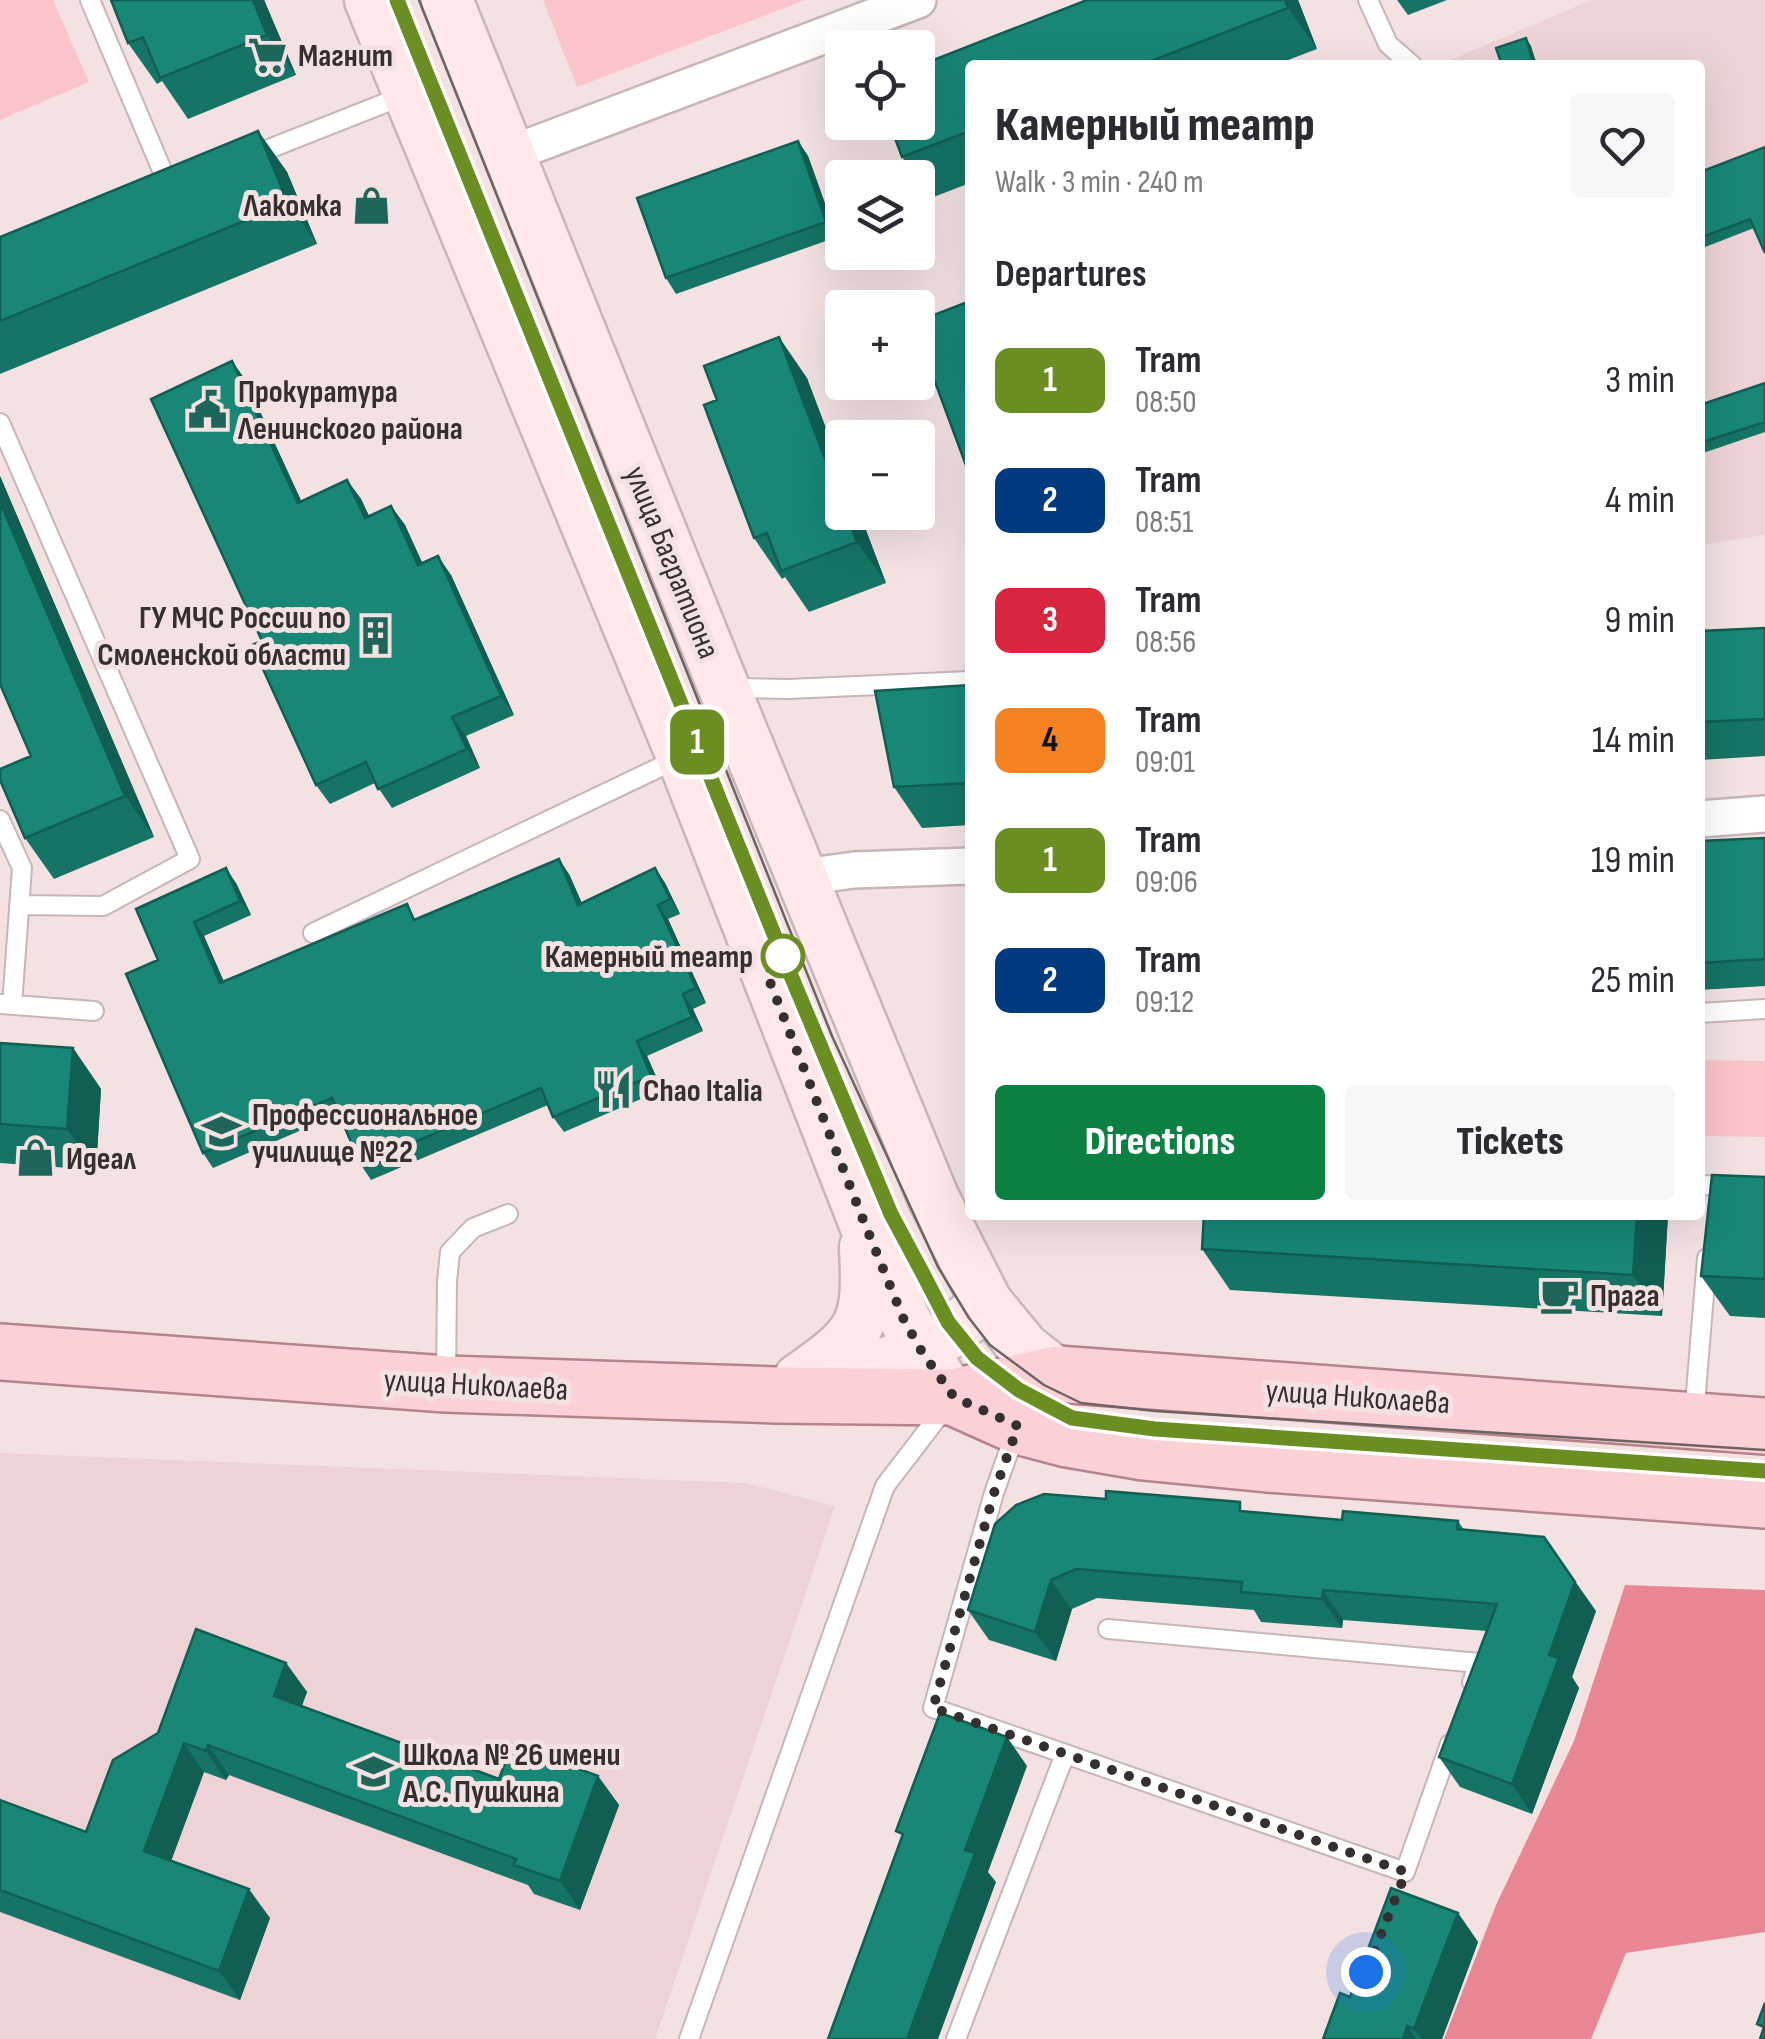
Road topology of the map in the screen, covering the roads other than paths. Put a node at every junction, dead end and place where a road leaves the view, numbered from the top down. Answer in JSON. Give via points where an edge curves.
{"nodes":[{"id":1,"x":90,"y":0,"type":"edge"},
{"id":2,"x":370,"y":0,"type":"edge"},
{"id":3,"x":447,"y":0,"type":"edge"},
{"id":4,"x":918,"y":0,"type":"edge"},
{"id":5,"x":1368,"y":0,"type":"edge"},
{"id":6,"x":1406,"y":60,"type":"edge"},
{"id":7,"x":409,"y":94,"type":"junction"},
{"id":8,"x":510,"y":154,"type":"junction"},
{"id":9,"x":240,"y":160,"type":"edge"},
{"id":10,"x":170,"y":189,"type":"edge"},
{"id":11,"x":0,"y":423,"type":"edge"},
{"id":12,"x":965,"y":681,"type":"edge"},
{"id":13,"x":724,"y":688,"type":"junction"},
{"id":14,"x":682,"y":756,"type":"junction"},
{"id":15,"x":1765,"y":814,"type":"edge"},
{"id":16,"x":0,"y":820,"type":"edge"},
{"id":17,"x":1705,"y":820,"type":"edge"},
{"id":18,"x":965,"y":866,"type":"edge"},
{"id":19,"x":803,"y":877,"type":"junction"},
{"id":20,"x":19,"y":905,"type":"junction"},
{"id":21,"x":313,"y":933,"type":"dead end"},
{"id":22,"x":6,"y":1004,"type":"edge"},
{"id":23,"x":1765,"y":1009,"type":"edge"},
{"id":24,"x":94,"y":1011,"type":"dead end"},
{"id":25,"x":1705,"y":1013,"type":"edge"},
{"id":26,"x":1765,"y":1188,"type":"edge"},
{"id":27,"x":1708,"y":1192,"type":"edge"},
{"id":28,"x":508,"y":1214,"type":"dead end"},
{"id":29,"x":864,"y":1222,"type":"junction"},
{"id":30,"x":1708,"y":1242,"type":"edge"},
{"id":31,"x":987,"y":1303,"type":"junction"},
{"id":32,"x":0,"y":1352,"type":"edge"},
{"id":33,"x":922,"y":1352,"type":"junction"},
{"id":34,"x":1057,"y":1374,"type":"junction"},
{"id":35,"x":446,"y":1384,"type":"junction"},
{"id":36,"x":776,"y":1395,"type":"junction"},
{"id":37,"x":954,"y":1397,"type":"junction"},
{"id":38,"x":1693,"y":1422,"type":"junction"},
{"id":39,"x":1018,"y":1426,"type":"junction"},
{"id":40,"x":1765,"y":1426,"type":"edge"},
{"id":41,"x":1765,"y":1500,"type":"edge"},
{"id":42,"x":1108,"y":1629,"type":"dead end"},
{"id":43,"x":1467,"y":1698,"type":"edge"},
{"id":44,"x":1454,"y":1733,"type":"edge"},
{"id":45,"x":1065,"y":1754,"type":"junction"},
{"id":46,"x":1406,"y":1872,"type":"junction"},
{"id":47,"x":1398,"y":1890,"type":"edge"},
{"id":48,"x":689,"y":2039,"type":"edge"},
{"id":49,"x":956,"y":2039,"type":"edge"}],
"edges":[{"from":1,"to":10,"type":"lane"},
{"from":2,"to":7,"type":"main road","name":"улица Багратиона"},
{"from":3,"to":8,"type":"main road","name":"улица Багратиона"},
{"from":4,"to":8,"type":"street"},
{"from":5,"to":6,"type":"lane","via":[[1388,44]]},
{"from":7,"to":9,"type":"lane"},
{"from":7,"to":14,"type":"main road","name":"улица Багратиона"},
{"from":8,"to":13,"type":"main road","name":"улица Багратиона"},
{"from":11,"to":20,"type":"lane","via":[[190,859],[103,906]]},
{"from":12,"to":13,"type":"lane"},
{"from":13,"to":19,"type":"main road","name":"улица Багратиона"},
{"from":14,"to":21,"type":"lane"},
{"from":14,"to":29,"type":"main road","name":"улица Багратиона"},
{"from":15,"to":17,"type":"street"},
{"from":16,"to":20,"type":"lane","via":[[22,868]]},
{"from":18,"to":19,"type":"street"},
{"from":19,"to":31,"type":"main road","name":"улица Багратиона","via":[[932,1197]]},
{"from":20,"to":22,"type":"lane"},
{"from":22,"to":24,"type":"lane"},
{"from":23,"to":25,"type":"lane"},
{"from":26,"to":27,"type":"lane"},
{"from":28,"to":35,"type":"lane","via":[[473,1228],[450,1252]]},
{"from":29,"to":33,"type":"main road","name":"улица Багратиона"},
{"from":29,"to":36,"type":"main road","via":[[863,1318],[830,1357]]},
{"from":30,"to":38,"type":"lane"},
{"from":31,"to":33,"type":"main road"},
{"from":31,"to":34,"type":"main road","name":"улица Багратиона","via":[[1024,1348]]},
{"from":32,"to":35,"type":"main road","name":"улица Николаева"},
{"from":33,"to":36,"type":"main road"},
{"from":33,"to":37,"type":"main road","name":"улица Багратиона"},
{"from":34,"to":37,"type":"main road","name":"улица Николаева"},
{"from":34,"to":38,"type":"main road","name":"улица Николаева"},
{"from":35,"to":36,"type":"main road","name":"улица Николаева"},
{"from":36,"to":37,"type":"main road","name":"улица Николаева"},
{"from":37,"to":39,"type":"main road","name":"улица Николаева"},
{"from":37,"to":48,"type":"lane","via":[[885,1486]]},
{"from":38,"to":40,"type":"main road","name":"улица Николаева"},
{"from":39,"to":41,"type":"main road","name":"улица Николаева","via":[[1142,1452]]},
{"from":39,"to":45,"type":"lane","via":[[933,1708]]},
{"from":42,"to":43,"type":"lane","via":[[1479,1663]]},
{"from":44,"to":46,"type":"lane"},
{"from":45,"to":46,"type":"lane"},
{"from":45,"to":49,"type":"lane"},
{"from":46,"to":47,"type":"lane"}]}
